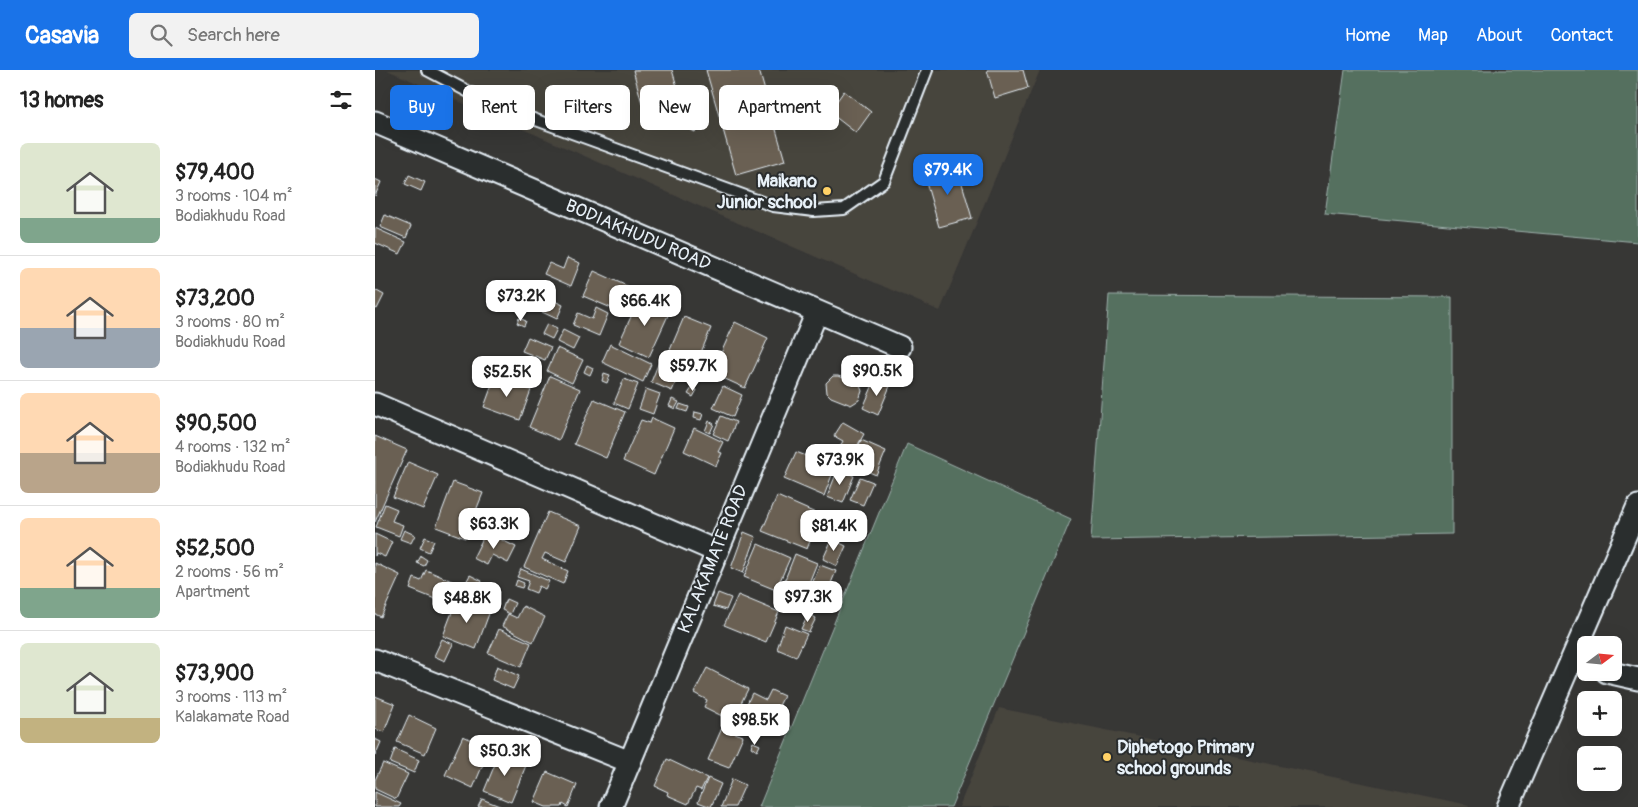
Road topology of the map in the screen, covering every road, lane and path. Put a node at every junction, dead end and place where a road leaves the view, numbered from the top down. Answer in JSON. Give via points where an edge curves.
{"nodes":[{"id":1,"x":427,"y":70,"type":"edge"},
{"id":2,"x":927,"y":70,"type":"edge"},
{"id":3,"x":375,"y":122,"type":"edge"},
{"id":4,"x":817,"y":312,"type":"junction"},
{"id":5,"x":900,"y":347,"type":"dead end"},
{"id":6,"x":375,"y":404,"type":"edge"},
{"id":7,"x":1638,"y":506,"type":"edge"},
{"id":8,"x":716,"y":551,"type":"junction"},
{"id":9,"x":1590,"y":636,"type":"edge"},
{"id":10,"x":375,"y":660,"type":"edge"},
{"id":11,"x":1577,"y":669,"type":"edge"},
{"id":12,"x":1623,"y":676,"type":"edge"},
{"id":13,"x":1638,"y":679,"type":"edge"},
{"id":14,"x":630,"y":762,"type":"junction"},
{"id":15,"x":611,"y":807,"type":"edge"},
{"id":16,"x":1508,"y":807,"type":"edge"}],
"edges":[{"from":1,"to":2,"type":"lane","via":[[492,104],[773,206],[814,211],[844,209],[884,181]]},
{"from":3,"to":4,"type":"street","name":"BODIAKHUDU ROAD"},
{"from":4,"to":5,"type":"street","name":"BODIAKHUDU ROAD"},
{"from":4,"to":8,"type":"street","name":"KALAKAMATE ROAD"},
{"from":6,"to":8,"type":"street"},
{"from":7,"to":9,"type":"street"},
{"from":8,"to":14,"type":"street","name":"KALAKAMATE ROAD"},
{"from":10,"to":14,"type":"street"},
{"from":11,"to":16,"type":"street"},
{"from":12,"to":13,"type":"street"},
{"from":14,"to":15,"type":"street","name":"KALAKAMATE ROAD"}]}
